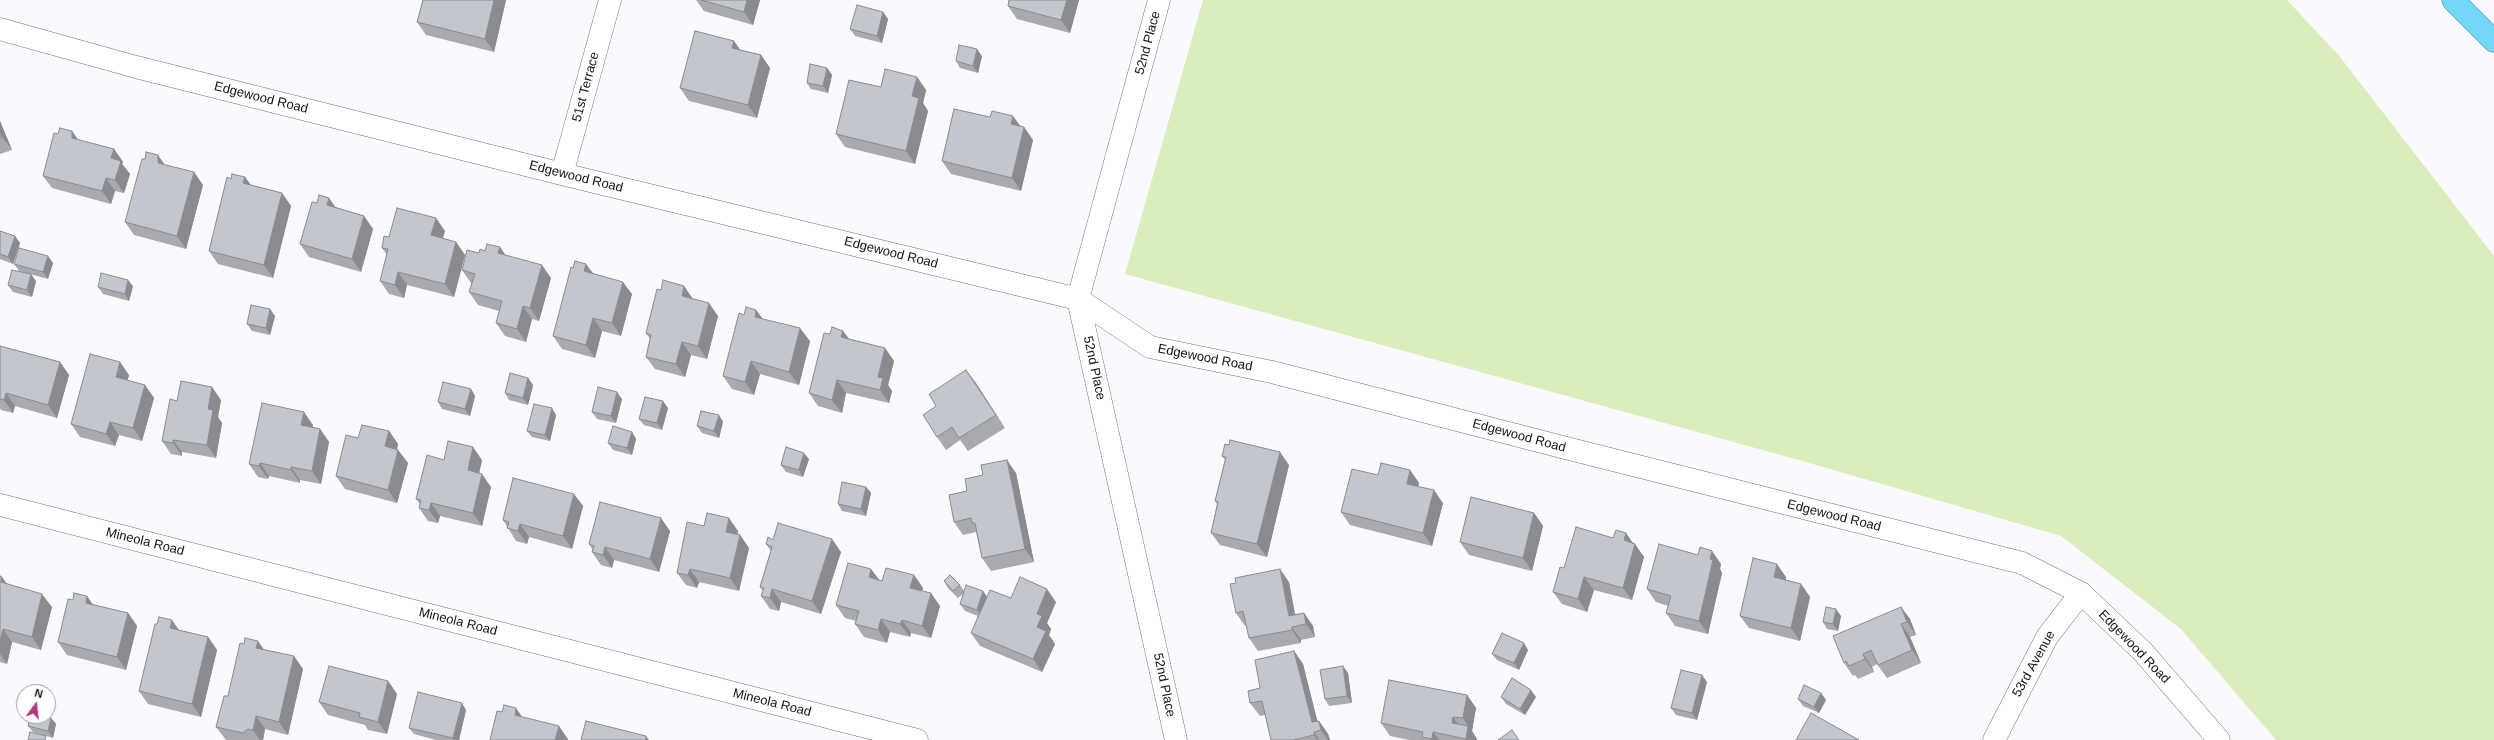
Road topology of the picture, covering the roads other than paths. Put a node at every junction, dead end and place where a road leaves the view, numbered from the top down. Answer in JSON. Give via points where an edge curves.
{"nodes":[{"id":1,"x":610,"y":0,"type":"edge"},
{"id":2,"x":1159,"y":0,"type":"edge"},
{"id":3,"x":2453,"y":0,"type":"edge"},
{"id":4,"x":0,"y":29,"type":"edge"},
{"id":5,"x":2494,"y":40,"type":"edge"},
{"id":6,"x":562,"y":174,"type":"junction"},
{"id":7,"x":1078,"y":299,"type":"junction"},
{"id":8,"x":0,"y":505,"type":"edge"},
{"id":9,"x":2081,"y":593,"type":"junction"},
{"id":10,"x":917,"y":740,"type":"edge"},
{"id":11,"x":1176,"y":740,"type":"edge"},
{"id":12,"x":1994,"y":740,"type":"edge"},
{"id":13,"x":2219,"y":740,"type":"edge"}],
"edges":[{"from":1,"to":6,"type":"street","name":"51st Terrace"},
{"from":2,"to":7,"type":"street","name":"52nd Place"},
{"from":3,"to":5,"type":"highway"},
{"from":4,"to":6,"type":"street","name":"Edgewood Road","via":[[144,69]]},
{"from":6,"to":7,"type":"street","name":"Edgewood Road"},
{"from":7,"to":9,"type":"street","name":"Edgewood Road","via":[[1150,347],[1272,372],[2022,563]]},
{"from":7,"to":11,"type":"street","name":"52nd Place"},
{"from":8,"to":10,"type":"street","name":"Mineola Road"},
{"from":9,"to":12,"type":"street","name":"53rd Avenue","via":[[2046,637]]},
{"from":9,"to":13,"type":"street","name":"Edgewood Road","via":[[2142,652]]}]}
